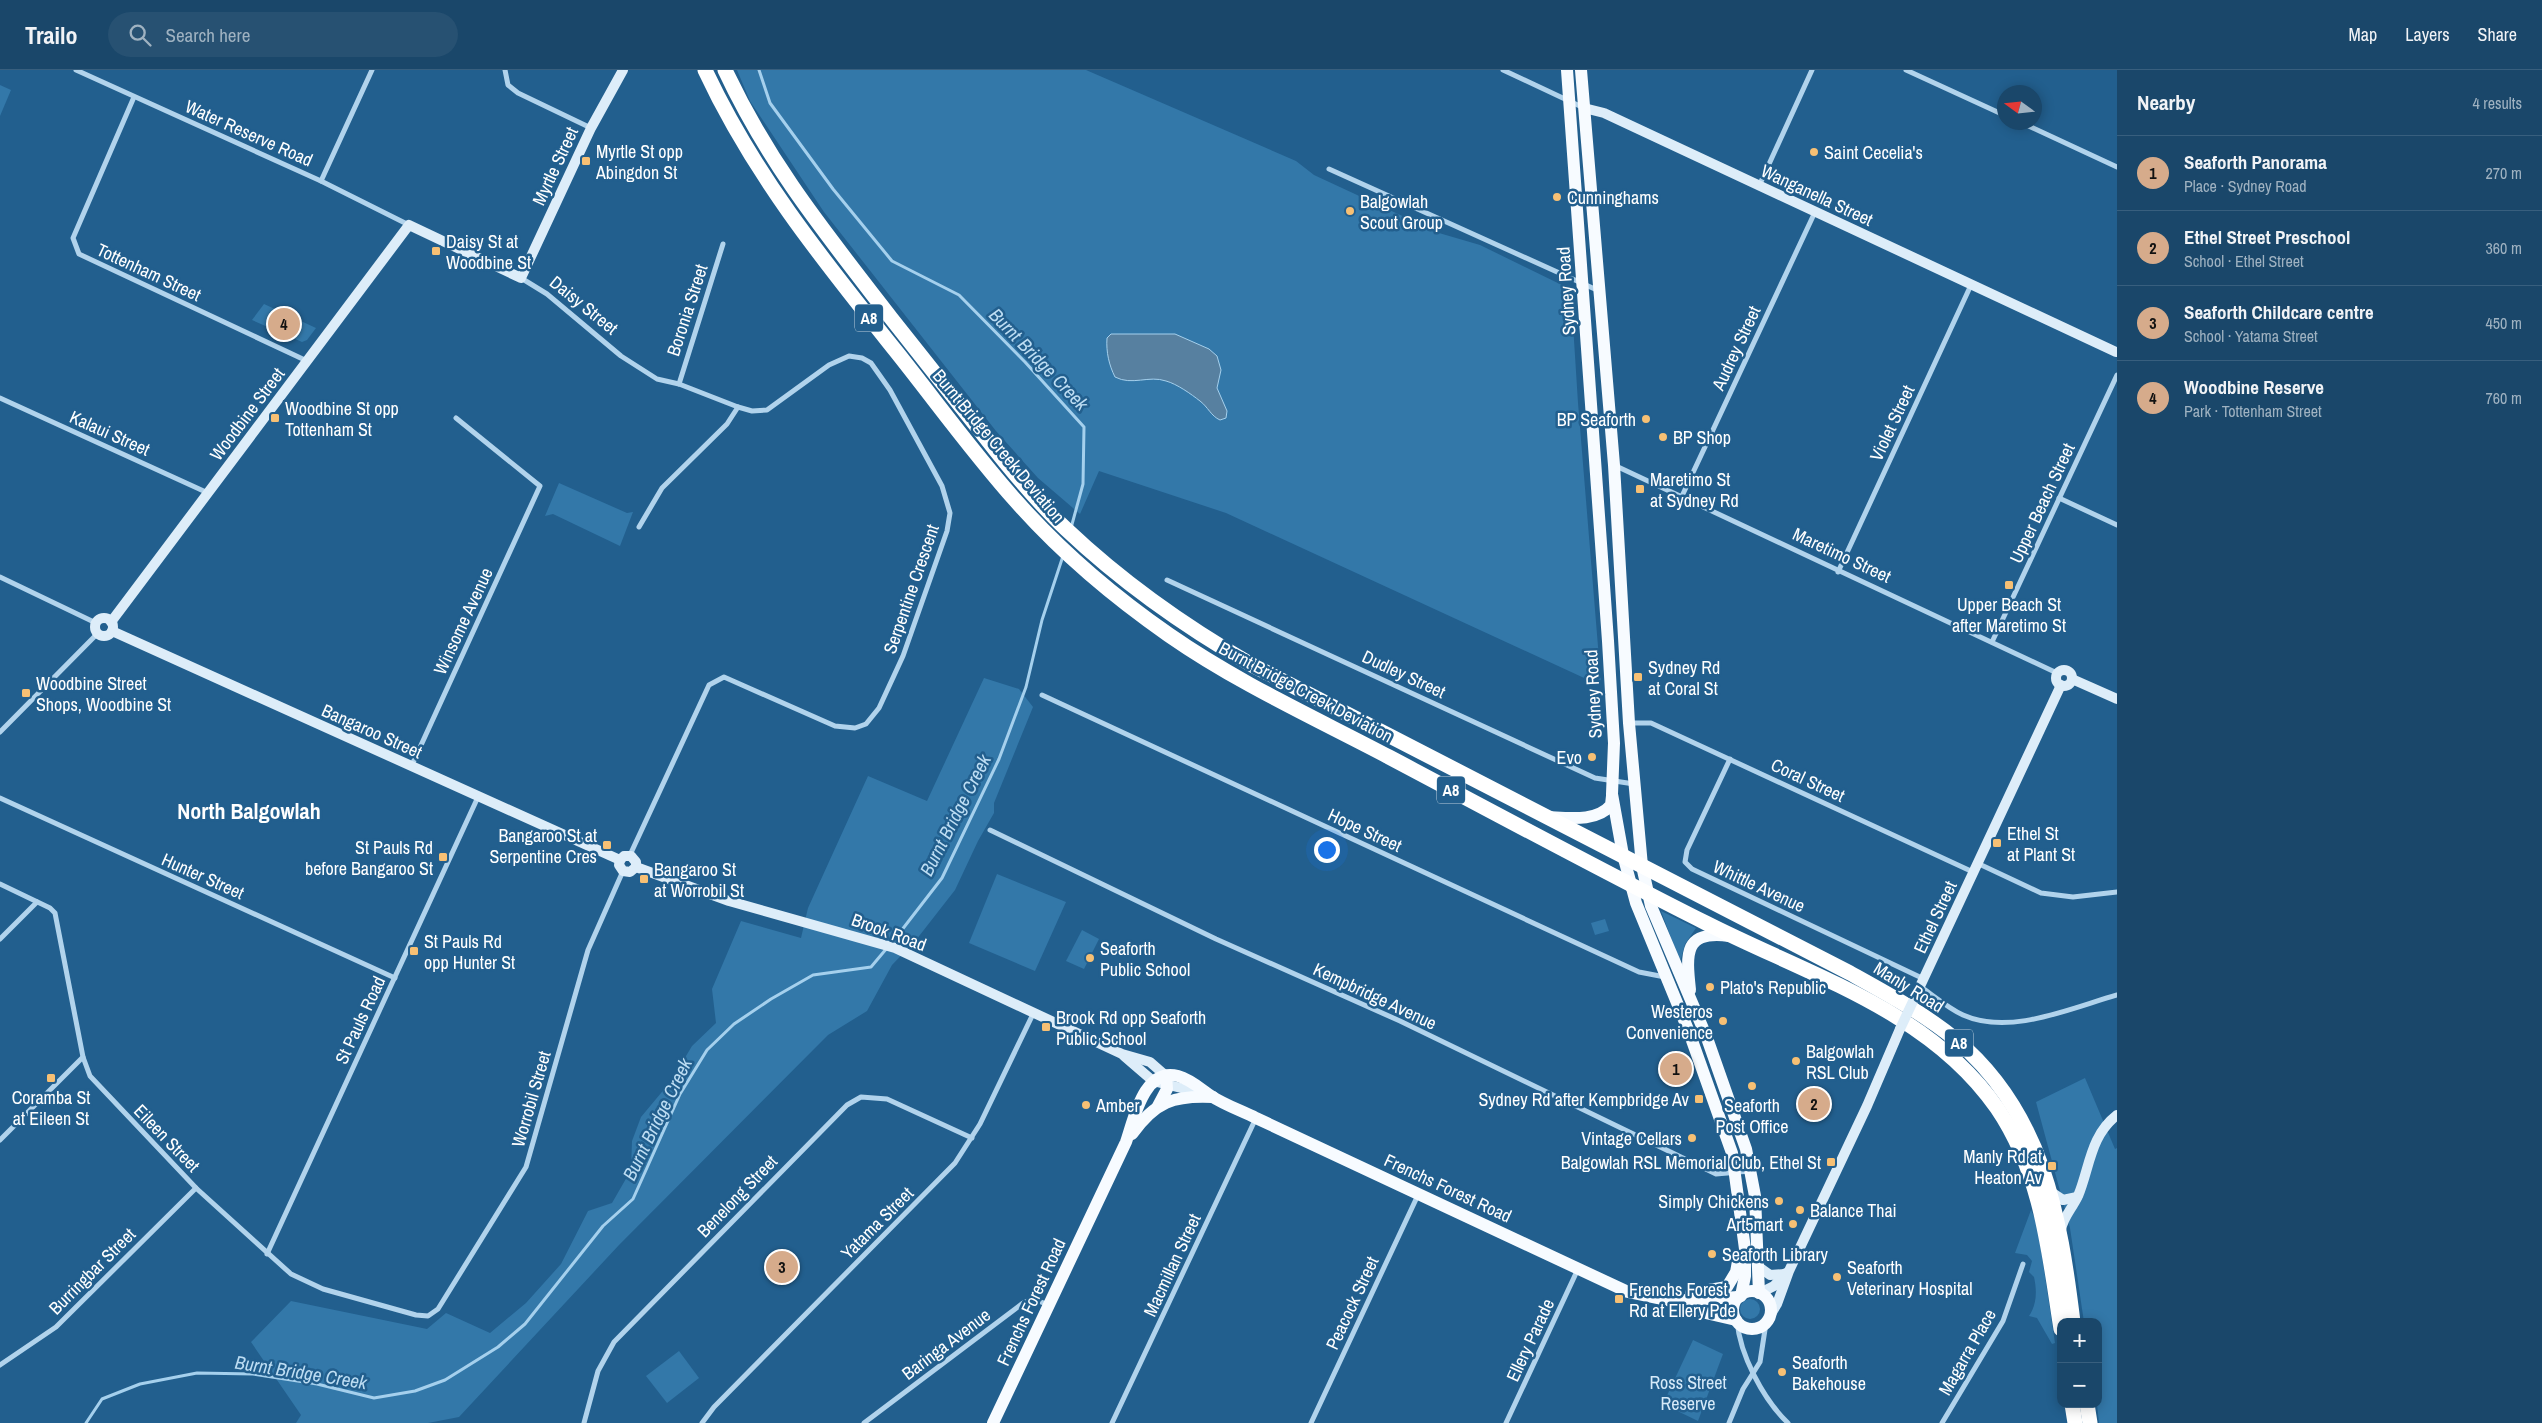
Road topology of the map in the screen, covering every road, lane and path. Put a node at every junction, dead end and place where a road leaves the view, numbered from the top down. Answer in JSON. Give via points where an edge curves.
{"nodes":[{"id":1,"x":76,"y":70,"type":"edge"},
{"id":2,"x":372,"y":70,"type":"edge"},
{"id":3,"x":505,"y":70,"type":"edge"},
{"id":4,"x":623,"y":70,"type":"edge"},
{"id":5,"x":705,"y":70,"type":"edge"},
{"id":6,"x":725,"y":70,"type":"edge"},
{"id":7,"x":1502,"y":70,"type":"edge"},
{"id":8,"x":1567,"y":70,"type":"edge"},
{"id":9,"x":1582,"y":70,"type":"edge"},
{"id":10,"x":1812,"y":70,"type":"edge"},
{"id":11,"x":1906,"y":70,"type":"edge"},
{"id":12,"x":134,"y":97,"type":"junction"},
{"id":13,"x":1569,"y":101,"type":"junction"},
{"id":14,"x":1584,"y":108,"type":"junction"},
{"id":15,"x":1997,"y":112,"type":"edge"},
{"id":16,"x":591,"y":128,"type":"junction"},
{"id":17,"x":2037,"y":130,"type":"edge"},
{"id":18,"x":2117,"y":167,"type":"edge"},
{"id":19,"x":1329,"y":170,"type":"dead end"},
{"id":20,"x":321,"y":181,"type":"junction"},
{"id":21,"x":1759,"y":186,"type":"junction"},
{"id":22,"x":1815,"y":212,"type":"junction"},
{"id":23,"x":409,"y":225,"type":"junction"},
{"id":24,"x":723,"y":244,"type":"dead end"},
{"id":25,"x":521,"y":278,"type":"junction"},
{"id":26,"x":1583,"y":285,"type":"junction"},
{"id":27,"x":1971,"y":285,"type":"junction"},
{"id":28,"x":1599,"y":291,"type":"junction"},
{"id":29,"x":2117,"y":351,"type":"edge"},
{"id":30,"x":307,"y":361,"type":"junction"},
{"id":31,"x":2117,"y":362,"type":"edge"},
{"id":32,"x":2117,"y":375,"type":"edge"},
{"id":33,"x":679,"y":384,"type":"junction"},
{"id":34,"x":0,"y":398,"type":"edge"},
{"id":35,"x":738,"y":407,"type":"junction"},
{"id":36,"x":456,"y":418,"type":"dead end"},
{"id":37,"x":1614,"y":464,"type":"junction"},
{"id":38,"x":1595,"y":466,"type":"junction"},
{"id":39,"x":208,"y":493,"type":"junction"},
{"id":40,"x":1682,"y":496,"type":"junction"},
{"id":41,"x":2059,"y":498,"type":"junction"},
{"id":42,"x":2117,"y":525,"type":"edge"},
{"id":43,"x":639,"y":527,"type":"dead end"},
{"id":44,"x":1838,"y":572,"type":"junction"},
{"id":45,"x":0,"y":577,"type":"edge"},
{"id":46,"x":1167,"y":580,"type":"dead end"},
{"id":47,"x":112,"y":626,"type":"junction"},
{"id":48,"x":97,"y":628,"type":"junction"},
{"id":49,"x":1992,"y":642,"type":"junction"},
{"id":50,"x":2057,"y":673,"type":"junction"},
{"id":51,"x":2072,"y":679,"type":"junction"},
{"id":52,"x":2061,"y":685,"type":"junction"},
{"id":53,"x":1042,"y":695,"type":"dead end"},
{"id":54,"x":2117,"y":699,"type":"edge"},
{"id":55,"x":1629,"y":723,"type":"junction"},
{"id":56,"x":0,"y":732,"type":"edge"},
{"id":57,"x":1730,"y":759,"type":"junction"},
{"id":58,"x":412,"y":767,"type":"junction"},
{"id":59,"x":1612,"y":781,"type":"junction"},
{"id":60,"x":1634,"y":784,"type":"junction"},
{"id":61,"x":1612,"y":794,"type":"junction"},
{"id":62,"x":478,"y":797,"type":"junction"},
{"id":63,"x":0,"y":798,"type":"edge"},
{"id":64,"x":1549,"y":817,"type":"junction"},
{"id":65,"x":990,"y":830,"type":"dead end"},
{"id":66,"x":1623,"y":855,"type":"junction"},
{"id":67,"x":625,"y":858,"type":"junction"},
{"id":68,"x":1642,"y":866,"type":"junction"},
{"id":69,"x":636,"y":867,"type":"junction"},
{"id":70,"x":1975,"y":868,"type":"junction"},
{"id":71,"x":624,"y":871,"type":"junction"},
{"id":72,"x":1629,"y":883,"type":"junction"},
{"id":73,"x":0,"y":884,"type":"edge"},
{"id":74,"x":2117,"y":892,"type":"edge"},
{"id":75,"x":1647,"y":893,"type":"junction"},
{"id":76,"x":36,"y":902,"type":"junction"},
{"id":77,"x":1734,"y":937,"type":"junction"},
{"id":78,"x":0,"y":938,"type":"edge"},
{"id":79,"x":1665,"y":977,"type":"junction"},
{"id":80,"x":1680,"y":977,"type":"junction"},
{"id":81,"x":395,"y":978,"type":"junction"},
{"id":82,"x":1923,"y":983,"type":"junction"},
{"id":83,"x":2117,"y":995,"type":"edge"},
{"id":84,"x":1691,"y":1001,"type":"junction"},
{"id":85,"x":1033,"y":1014,"type":"junction"},
{"id":86,"x":1122,"y":1054,"type":"junction"},
{"id":87,"x":83,"y":1057,"type":"junction"},
{"id":88,"x":1167,"y":1080,"type":"junction"},
{"id":89,"x":1154,"y":1081,"type":"junction"},
{"id":90,"x":1194,"y":1096,"type":"junction"},
{"id":91,"x":1213,"y":1097,"type":"junction"},
{"id":92,"x":1158,"y":1106,"type":"junction"},
{"id":93,"x":2117,"y":1115,"type":"edge"},
{"id":94,"x":1256,"y":1118,"type":"junction"},
{"id":95,"x":972,"y":1138,"type":"junction"},
{"id":96,"x":0,"y":1140,"type":"edge"},
{"id":97,"x":1126,"y":1142,"type":"junction"},
{"id":98,"x":1750,"y":1171,"type":"junction"},
{"id":99,"x":1735,"y":1172,"type":"junction"},
{"id":100,"x":196,"y":1188,"type":"junction"},
{"id":101,"x":2051,"y":1192,"type":"junction"},
{"id":102,"x":1418,"y":1194,"type":"junction"},
{"id":103,"x":2077,"y":1197,"type":"junction"},
{"id":104,"x":2060,"y":1235,"type":"junction"},
{"id":105,"x":1742,"y":1243,"type":"junction"},
{"id":106,"x":266,"y":1254,"type":"junction"},
{"id":107,"x":2023,"y":1264,"type":"dead end"},
{"id":108,"x":1759,"y":1267,"type":"junction"},
{"id":109,"x":1578,"y":1269,"type":"junction"},
{"id":110,"x":1787,"y":1272,"type":"junction"},
{"id":111,"x":1760,"y":1293,"type":"junction"},
{"id":112,"x":1740,"y":1296,"type":"junction"},
{"id":113,"x":1676,"y":1300,"type":"junction"},
{"id":114,"x":1049,"y":1305,"type":"junction"},
{"id":115,"x":428,"y":1316,"type":"joint"},
{"id":116,"x":1769,"y":1318,"type":"junction"},
{"id":117,"x":2059,"y":1318,"type":"edge"},
{"id":118,"x":2072,"y":1318,"type":"edge"},
{"id":119,"x":1736,"y":1320,"type":"junction"},
{"id":120,"x":0,"y":1365,"type":"edge"},
{"id":121,"x":1754,"y":1372,"type":"junction"},
{"id":122,"x":2073,"y":1408,"type":"edge"},
{"id":123,"x":2088,"y":1408,"type":"edge"},
{"id":124,"x":584,"y":1423,"type":"edge"},
{"id":125,"x":702,"y":1423,"type":"edge"},
{"id":126,"x":864,"y":1423,"type":"edge"},
{"id":127,"x":993,"y":1423,"type":"edge"},
{"id":128,"x":1112,"y":1423,"type":"edge"},
{"id":129,"x":1310,"y":1423,"type":"edge"},
{"id":130,"x":1506,"y":1423,"type":"edge"},
{"id":131,"x":1729,"y":1423,"type":"edge"},
{"id":132,"x":1788,"y":1423,"type":"edge"},
{"id":133,"x":1942,"y":1423,"type":"edge"},
{"id":134,"x":2075,"y":1423,"type":"edge"},
{"id":135,"x":2090,"y":1423,"type":"edge"}],
"edges":[{"from":1,"to":12,"type":"street","name":"Water Reserve Road"},
{"from":2,"to":20,"type":"street"},
{"from":3,"to":16,"type":"street","via":[[508,85],[518,93]]},
{"from":4,"to":16,"type":"street","name":"Myrtle Street"},
{"from":5,"to":72,"type":"highway","name":"Burnt Bridge Creek Deviation","number":"A8","via":[[742,142],[795,224],[996,477],[1065,552],[1118,598],[1169,635],[1244,681]]},
{"from":6,"to":64,"type":"highway","name":"Burnt Bridge Creek Deviation","number":"A8","via":[[778,168],[822,230],[1002,458],[1070,533],[1134,588],[1213,643]]},
{"from":7,"to":13,"type":"street","name":"Wanganella Street"},
{"from":8,"to":13,"type":"main road","name":"Sydney Road"},
{"from":9,"to":14,"type":"main road","name":"Sydney Road"},
{"from":10,"to":21,"type":"street"},
{"from":11,"to":15,"type":"street"},
{"from":12,"to":20,"type":"street","name":"Water Reserve Road"},
{"from":12,"to":30,"type":"street","name":"Tottenham Street","via":[[74,238],[79,254]]},
{"from":13,"to":14,"type":"street","name":"Wanganella Street"},
{"from":13,"to":26,"type":"main road","name":"Sydney Road"},
{"from":14,"to":21,"type":"street","name":"Wanganella Street","via":[[1604,113]]},
{"from":14,"to":28,"type":"main road","name":"Sydney Road"},
{"from":16,"to":25,"type":"street","name":"Myrtle Street"},
{"from":17,"to":18,"type":"street"},
{"from":19,"to":26,"type":"street"},
{"from":20,"to":23,"type":"street","name":"Water Reserve Road"},
{"from":21,"to":22,"type":"street","name":"Wanganella Street"},
{"from":22,"to":27,"type":"street","name":"Wanganella Street"},
{"from":22,"to":40,"type":"street","name":"Audrey Street"},
{"from":23,"to":25,"type":"street","name":"Daisy Street"},
{"from":23,"to":30,"type":"street","name":"Woodbine Street"},
{"from":24,"to":33,"type":"street","name":"Boronia Street"},
{"from":25,"to":33,"type":"street","name":"Daisy Street","via":[[547,294],[621,356],[657,379]]},
{"from":26,"to":28,"type":"street"},
{"from":26,"to":38,"type":"main road","name":"Sydney Road"},
{"from":27,"to":29,"type":"street","name":"Wanganella Street"},
{"from":27,"to":44,"type":"street","name":"Violet Street"},
{"from":28,"to":37,"type":"main road","name":"Sydney Road"},
{"from":29,"to":31,"type":"street"},
{"from":30,"to":39,"type":"street","name":"Woodbine Street"},
{"from":32,"to":41,"type":"street","name":"Upper Beach Street"},
{"from":33,"to":35,"type":"street","name":"Daisy Street"},
{"from":34,"to":39,"type":"street","name":"Kalaui Street"},
{"from":35,"to":43,"type":"street","via":[[728,424],[662,488]]},
{"from":35,"to":67,"type":"street","name":"Serpentine Crescent","via":[[766,410],[829,365],[849,356],[862,358],[871,363],[890,390],[942,486],[949,505],[949,521],[903,656],[871,720],[855,728],[835,726],[724,677],[709,685]]},
{"from":36,"to":58,"type":"street","name":"Winsome Avenue","via":[[540,486]]},
{"from":37,"to":38,"type":"main road"},
{"from":37,"to":40,"type":"street","name":"Maretimo Street"},
{"from":37,"to":55,"type":"main road","name":"Sydney Road"},
{"from":38,"to":59,"type":"main road","name":"Sydney Road","via":[[1614,743]]},
{"from":39,"to":47,"type":"street","name":"Woodbine Street"},
{"from":40,"to":44,"type":"street","name":"Maretimo Street"},
{"from":41,"to":42,"type":"street"},
{"from":41,"to":49,"type":"street","name":"Upper Beach Street"},
{"from":44,"to":49,"type":"street","name":"Maretimo Street"},
{"from":45,"to":48,"type":"street"},
{"from":46,"to":59,"type":"street","name":"Dudley Street","via":[[1595,778]]},
{"from":47,"to":48,"type":"street","via":[[102,619]]},
{"from":47,"to":48,"type":"street","via":[[105,636]]},
{"from":47,"to":58,"type":"street","name":"Bangaroo Street"},
{"from":48,"to":56,"type":"street"},
{"from":49,"to":50,"type":"street","name":"Maretimo Street"},
{"from":50,"to":51,"type":"street","via":[[2066,670]]},
{"from":50,"to":52,"type":"street","via":[[2056,679]]},
{"from":51,"to":52,"type":"street","via":[[2067,685]]},
{"from":51,"to":54,"type":"street"},
{"from":52,"to":70,"type":"street","name":"Ethel Street"},
{"from":53,"to":79,"type":"street","name":"Hope Street","via":[[1640,972]]},
{"from":55,"to":57,"type":"street","name":"Coral Street","via":[[1651,723]]},
{"from":55,"to":60,"type":"main road","name":"Sydney Road"},
{"from":57,"to":70,"type":"street","name":"Coral Street"},
{"from":57,"to":82,"type":"street","name":"Whittle Avenue","via":[[1687,850],[1685,862],[1692,869]]},
{"from":58,"to":62,"type":"street","name":"Bangaroo Street"},
{"from":59,"to":60,"type":"street","name":"Dudley Street"},
{"from":59,"to":61,"type":"main road","name":"Sydney Road"},
{"from":60,"to":68,"type":"main road","name":"Sydney Road"},
{"from":61,"to":64,"type":"main road","via":[[1611,805],[1599,814],[1578,818]]},
{"from":61,"to":66,"type":"main road","name":"Sydney Road"},
{"from":62,"to":67,"type":"street","name":"Bangaroo Street"},
{"from":62,"to":81,"type":"street","name":"St Pauls Road"},
{"from":63,"to":81,"type":"street","name":"Hunter Street"},
{"from":64,"to":66,"type":"highway","name":"Burnt Bridge Creek Deviation","number":"A8"},
{"from":65,"to":99,"type":"street","name":"Kempbridge Avenue","via":[[1716,1174]]},
{"from":66,"to":68,"type":"highway","name":"Burnt Bridge Creek Deviation","number":"A8"},
{"from":66,"to":72,"type":"main road","name":"Sydney Road"},
{"from":67,"to":69,"type":"street","via":[[635,859]]},
{"from":67,"to":71,"type":"street","via":[[619,865]]},
{"from":68,"to":75,"type":"main road","name":"Sydney Road"},
{"from":68,"to":101,"type":"highway","name":"Manly Road","number":"A8","via":[[1889,994],[1957,1040],[1986,1069],[2008,1098],[2039,1155]]},
{"from":69,"to":71,"type":"street","via":[[630,872]]},
{"from":69,"to":85,"type":"street","name":"Brook Road","via":[[729,900],[896,948]]},
{"from":70,"to":74,"type":"street","name":"Coral Street","via":[[2041,894],[2073,897]]},
{"from":70,"to":82,"type":"street","name":"Ethel Street"},
{"from":71,"to":115,"type":"street","name":"Worrobil Street","via":[[588,950],[526,1168],[438,1309]]},
{"from":72,"to":75,"type":"highway","name":"Manly Road","number":"A8"},
{"from":72,"to":79,"type":"main road","name":"Sydney Road"},
{"from":73,"to":76,"type":"street","name":"Eileen Street"},
{"from":75,"to":77,"type":"highway","name":"Manly Road","number":"A8"},
{"from":75,"to":80,"type":"main road","name":"Sydney Road"},
{"from":76,"to":78,"type":"street"},
{"from":76,"to":87,"type":"street","name":"Eileen Street","via":[[50,908],[58,919]]},
{"from":77,"to":84,"type":"main road","via":[[1706,935],[1691,946],[1687,961]]},
{"from":77,"to":117,"type":"highway","name":"Manly Road","number":"A8","via":[[1887,1010],[1951,1055],[1975,1080],[2010,1130],[2028,1166],[2046,1232]]},
{"from":79,"to":80,"type":"street","name":"Hope Street"},
{"from":79,"to":99,"type":"main road","name":"Sydney Road","via":[[1711,1090]]},
{"from":80,"to":84,"type":"main road","name":"Sydney Road"},
{"from":81,"to":106,"type":"street","name":"St Pauls Road"},
{"from":82,"to":83,"type":"street","via":[[1964,1015],[1990,1022],[2023,1021]]},
{"from":82,"to":110,"type":"street","name":"Ethel Street","bridge":true},
{"from":84,"to":98,"type":"main road","name":"Sydney Road","via":[[1732,1107]]},
{"from":85,"to":86,"type":"street","name":"Brook Road"},
{"from":85,"to":95,"type":"street","name":"Yatama Street"},
{"from":86,"to":88,"type":"street","name":"Brook Road","via":[[1150,1062],[1162,1070]]},
{"from":86,"to":89,"type":"street","name":"Brook Road"},
{"from":87,"to":96,"type":"street"},
{"from":87,"to":100,"type":"street","name":"Eileen Street","via":[[95,1084]]},
{"from":88,"to":89,"type":"main road"},
{"from":88,"to":90,"type":"street","name":"Brook Road"},
{"from":88,"to":91,"type":"main road","name":"Frenchs Forest Road","via":[[1182,1078]]},
{"from":88,"to":92,"type":"main road"},
{"from":89,"to":97,"type":"main road","name":"Frenchs Forest Road","via":[[1139,1105]]},
{"from":90,"to":91,"type":"main road","name":"Frenchs Forest Road"},
{"from":90,"to":92,"type":"main road","name":"Frenchs Forest Road"},
{"from":91,"to":94,"type":"main road","name":"Frenchs Forest Road"},
{"from":92,"to":97,"type":"main road","name":"Frenchs Forest Road"},
{"from":93,"to":103,"type":"street","via":[[2097,1136]]},
{"from":94,"to":102,"type":"main road","name":"Frenchs Forest Road"},
{"from":94,"to":128,"type":"street","name":"Macmillan Street"},
{"from":95,"to":124,"type":"street","name":"Benelong Street","via":[[886,1099],[862,1097],[847,1105],[614,1342],[598,1371]]},
{"from":95,"to":125,"type":"street","name":"Yatama Street","via":[[945,1174],[714,1407]]},
{"from":97,"to":114,"type":"main road","name":"Frenchs Forest Road"},
{"from":98,"to":99,"type":"street","name":"Kempbridge Avenue"},
{"from":98,"to":108,"type":"main road","name":"Sydney Road","via":[[1755,1196]]},
{"from":99,"to":105,"type":"main road","name":"Sydney Road"},
{"from":100,"to":106,"type":"street","name":"Eileen Street"},
{"from":100,"to":120,"type":"street","name":"Burringbar Street","via":[[56,1327]]},
{"from":101,"to":103,"type":"street","via":[[2063,1200]]},
{"from":101,"to":104,"type":"highway","name":"Manly Road","number":"A8"},
{"from":102,"to":109,"type":"main road","name":"Frenchs Forest Road"},
{"from":102,"to":129,"type":"street","name":"Peacock Street"},
{"from":103,"to":104,"type":"street","via":[[2063,1220]]},
{"from":104,"to":118,"type":"highway","name":"Manly Road","number":"A8"},
{"from":105,"to":112,"type":"main road","name":"Sydney Road","via":[[1745,1276]]},
{"from":105,"to":113,"type":"main road","via":[[1736,1272],[1727,1287],[1687,1294]]},
{"from":106,"to":115,"type":"street","name":"Eileen Street","via":[[291,1274],[323,1289]]},
{"from":107,"to":133,"type":"street","name":"Magarra Place","via":[[2003,1321]]},
{"from":108,"to":110,"type":"street","via":[[1770,1275]]},
{"from":108,"to":111,"type":"main road","name":"Sydney Road"},
{"from":109,"to":113,"type":"main road","name":"Frenchs Forest Road","via":[[1634,1294]]},
{"from":109,"to":130,"type":"street","name":"Ellery Parade"},
{"from":110,"to":111,"type":"street","name":"Ethel Street","via":[[1774,1286]]},
{"from":110,"to":116,"type":"street","name":"Ethel Street"},
{"from":111,"to":112,"type":"main road"},
{"from":111,"to":116,"type":"main road","via":[[1769,1302]]},
{"from":112,"to":113,"type":"main road","name":"Frenchs Forest Road"},
{"from":112,"to":119,"type":"main road","via":[[1734,1308]]},
{"from":113,"to":119,"type":"main road","name":"Frenchs Forest Road","via":[[1684,1308]]},
{"from":114,"to":126,"type":"street","name":"Baringa Avenue","via":[[1033,1299],[1023,1303]]},
{"from":114,"to":127,"type":"main road","name":"Frenchs Forest Road"},
{"from":116,"to":119,"type":"main road","via":[[1753,1329]]},
{"from":116,"to":121,"type":"street","via":[[1760,1362]]},
{"from":119,"to":121,"type":"street","via":[[1747,1362]]},
{"from":121,"to":131,"type":"street"},
{"from":121,"to":132,"type":"street","via":[[1766,1396]]},
{"from":122,"to":134,"type":"highway"},
{"from":123,"to":135,"type":"highway"}]}
